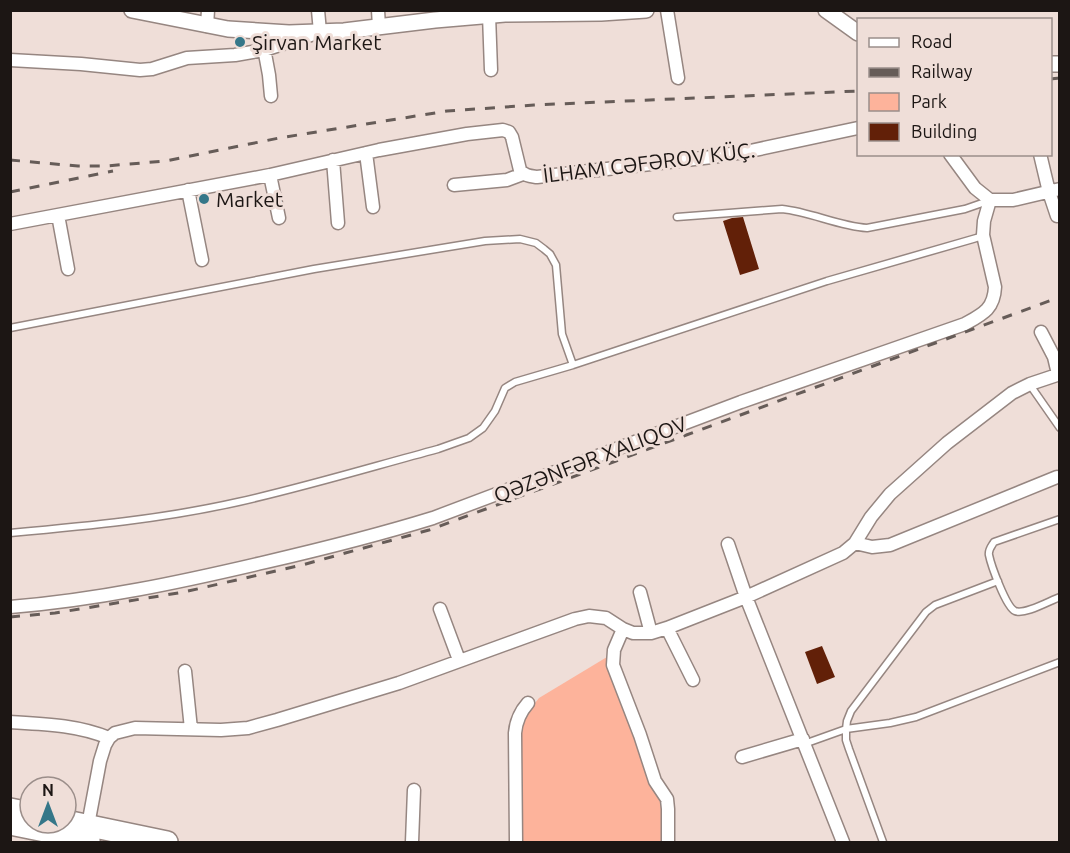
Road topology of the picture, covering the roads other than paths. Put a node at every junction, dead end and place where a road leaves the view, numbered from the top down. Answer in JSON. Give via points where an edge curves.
{"nodes":[{"id":1,"x":132,"y":10,"type":"edge"},
{"id":2,"x":318,"y":10,"type":"edge"},
{"id":3,"x":378,"y":10,"type":"edge"},
{"id":4,"x":646,"y":10,"type":"edge"},
{"id":5,"x":667,"y":10,"type":"edge"},
{"id":6,"x":506,"y":12,"type":"edge"},
{"id":7,"x":833,"y":12,"type":"edge"},
{"id":8,"x":435,"y":15,"type":"edge"},
{"id":9,"x":489,"y":15,"type":"junction"},
{"id":10,"x":208,"y":18,"type":"edge"},
{"id":11,"x":379,"y":27,"type":"junction"},
{"id":12,"x":261,"y":32,"type":"junction"},
{"id":13,"x":320,"y":32,"type":"junction"},
{"id":14,"x":857,"y":32,"type":"edge"},
{"id":15,"x":264,"y":50,"type":"junction"},
{"id":16,"x":10,"y":60,"type":"edge"},
{"id":17,"x":491,"y":70,"type":"dead end"},
{"id":18,"x":678,"y":78,"type":"dead end"},
{"id":19,"x":271,"y":96,"type":"dead end"},
{"id":20,"x":857,"y":128,"type":"edge"},
{"id":21,"x":366,"y":153,"type":"junction"},
{"id":22,"x":951,"y":156,"type":"edge"},
{"id":23,"x":1041,"y":156,"type":"edge"},
{"id":24,"x":333,"y":160,"type":"junction"},
{"id":25,"x":523,"y":174,"type":"junction"},
{"id":26,"x":270,"y":175,"type":"junction"},
{"id":27,"x":454,"y":185,"type":"dead end"},
{"id":28,"x":188,"y":190,"type":"junction"},
{"id":29,"x":1054,"y":190,"type":"edge"},
{"id":30,"x":990,"y":200,"type":"junction"},
{"id":31,"x":373,"y":207,"type":"dead end"},
{"id":32,"x":58,"y":215,"type":"junction"},
{"id":33,"x":1057,"y":216,"type":"dead end"},
{"id":34,"x":677,"y":217,"type":"dead end"},
{"id":35,"x":279,"y":218,"type":"dead end"},
{"id":36,"x":338,"y":223,"type":"dead end"},
{"id":37,"x":10,"y":224,"type":"edge"},
{"id":38,"x":983,"y":235,"type":"junction"},
{"id":39,"x":202,"y":260,"type":"dead end"},
{"id":40,"x":68,"y":268,"type":"dead end"},
{"id":41,"x":10,"y":328,"type":"edge"},
{"id":42,"x":1041,"y":332,"type":"dead end"},
{"id":43,"x":573,"y":365,"type":"junction"},
{"id":44,"x":1059,"y":374,"type":"edge"},
{"id":45,"x":1030,"y":384,"type":"junction"},
{"id":46,"x":1059,"y":428,"type":"edge"},
{"id":47,"x":1058,"y":476,"type":"edge"},
{"id":48,"x":1059,"y":519,"type":"edge"},
{"id":49,"x":10,"y":533,"type":"edge"},
{"id":50,"x":855,"y":543,"type":"junction"},
{"id":51,"x":728,"y":544,"type":"dead end"},
{"id":52,"x":998,"y":581,"type":"junction"},
{"id":53,"x":640,"y":592,"type":"dead end"},
{"id":54,"x":746,"y":597,"type":"junction"},
{"id":55,"x":1059,"y":597,"type":"edge"},
{"id":56,"x":10,"y":607,"type":"edge"},
{"id":57,"x":440,"y":609,"type":"dead end"},
{"id":58,"x":667,"y":628,"type":"junction"},
{"id":59,"x":623,"y":629,"type":"junction"},
{"id":60,"x":651,"y":633,"type":"junction"},
{"id":61,"x":459,"y":660,"type":"junction"},
{"id":62,"x":1059,"y":663,"type":"edge"},
{"id":63,"x":185,"y":671,"type":"dead end"},
{"id":64,"x":693,"y":680,"type":"dead end"},
{"id":65,"x":528,"y":703,"type":"dead end"},
{"id":66,"x":10,"y":722,"type":"edge"},
{"id":67,"x":191,"y":729,"type":"junction"},
{"id":68,"x":846,"y":729,"type":"junction"},
{"id":69,"x":110,"y":738,"type":"junction"},
{"id":70,"x":804,"y":742,"type":"junction"},
{"id":71,"x":742,"y":757,"type":"dead end"},
{"id":72,"x":414,"y":790,"type":"dead end"},
{"id":73,"x":10,"y":824,"type":"edge"},
{"id":74,"x":78,"y":827,"type":"edge"},
{"id":75,"x":94,"y":834,"type":"edge"},
{"id":76,"x":167,"y":843,"type":"edge"},
{"id":77,"x":412,"y":843,"type":"edge"},
{"id":78,"x":516,"y":843,"type":"edge"},
{"id":79,"x":668,"y":843,"type":"edge"},
{"id":80,"x":843,"y":843,"type":"edge"},
{"id":81,"x":883,"y":843,"type":"edge"}],
"edges":[{"from":1,"to":10,"type":"street"},
{"from":2,"to":13,"type":"street"},
{"from":3,"to":11,"type":"street"},
{"from":4,"to":6,"type":"street"},
{"from":5,"to":18,"type":"street"},
{"from":6,"to":9,"type":"street"},
{"from":7,"to":14,"type":"street"},
{"from":8,"to":9,"type":"street"},
{"from":8,"to":11,"type":"street"},
{"from":9,"to":17,"type":"street"},
{"from":10,"to":12,"type":"street","via":[[228,29]]},
{"from":11,"to":13,"type":"street"},
{"from":12,"to":13,"type":"street"},
{"from":12,"to":15,"type":"street"},
{"from":13,"to":15,"type":"street"},
{"from":15,"to":16,"type":"street","via":[[187,58],[140,70]]},
{"from":15,"to":19,"type":"street"},
{"from":20,"to":25,"type":"street","name":"İLHAM CƏFƏROV KÜÇ.","via":[[712,157],[537,177]]},
{"from":21,"to":24,"type":"street","name":"İLHAM CƏFƏROV KÜÇ."},
{"from":21,"to":25,"type":"street","name":"İLHAM CƏFƏROV KÜÇ.","via":[[503,130],[512,137]]},
{"from":21,"to":31,"type":"street"},
{"from":22,"to":30,"type":"street","via":[[975,188]]},
{"from":23,"to":29,"type":"street"},
{"from":24,"to":26,"type":"street","name":"İLHAM CƏFƏROV KÜÇ."},
{"from":24,"to":36,"type":"street"},
{"from":25,"to":27,"type":"street","via":[[507,180]]},
{"from":26,"to":28,"type":"street","name":"İLHAM CƏFƏROV KÜÇ."},
{"from":26,"to":35,"type":"street"},
{"from":28,"to":32,"type":"street","name":"İLHAM CƏFƏROV KÜÇ."},
{"from":28,"to":39,"type":"street"},
{"from":29,"to":30,"type":"street","via":[[1014,200]]},
{"from":29,"to":33,"type":"street"},
{"from":30,"to":34,"type":"lane","via":[[965,209],[867,228],[782,209]]},
{"from":30,"to":38,"type":"street"},
{"from":32,"to":37,"type":"street","name":"İLHAM CƏFƏROV KÜÇ."},
{"from":32,"to":40,"type":"street"},
{"from":38,"to":43,"type":"lane","via":[[827,281]]},
{"from":38,"to":56,"type":"street","via":[[995,295],[990,308],[965,324],[398,529],[147,589]]},
{"from":41,"to":43,"type":"lane","via":[[314,269],[486,241],[520,240],[536,243],[556,265],[562,334]]},
{"from":42,"to":44,"type":"street"},
{"from":43,"to":49,"type":"lane","via":[[506,387],[483,428],[469,438],[438,449],[238,502],[105,524]]},
{"from":44,"to":45,"type":"street"},
{"from":45,"to":46,"type":"lane"},
{"from":45,"to":50,"type":"street","via":[[1012,393],[947,443],[890,494]]},
{"from":47,"to":50,"type":"street","via":[[890,545],[872,547]]},
{"from":48,"to":52,"type":"lane","via":[[994,542],[989,554]]},
{"from":50,"to":54,"type":"street","via":[[826,562]]},
{"from":51,"to":54,"type":"street"},
{"from":52,"to":55,"type":"lane","via":[[1014,611],[1024,612]]},
{"from":52,"to":68,"type":"lane","via":[[926,612],[851,711]]},
{"from":53,"to":60,"type":"street"},
{"from":54,"to":58,"type":"street"},
{"from":54,"to":70,"type":"street"},
{"from":57,"to":61,"type":"street"},
{"from":58,"to":60,"type":"street"},
{"from":58,"to":64,"type":"street"},
{"from":59,"to":60,"type":"street"},
{"from":59,"to":61,"type":"street","via":[[606,618],[589,616]]},
{"from":59,"to":79,"type":"street","via":[[614,650],[613,665],[655,781],[667,799]]},
{"from":61,"to":67,"type":"street","via":[[399,683],[277,720],[239,729]]},
{"from":62,"to":68,"type":"lane","via":[[916,717]]},
{"from":63,"to":67,"type":"street"},
{"from":65,"to":78,"type":"street","via":[[521,711],[515,733]]},
{"from":66,"to":69,"type":"street","via":[[82,729]]},
{"from":67,"to":69,"type":"street","via":[[135,728]]},
{"from":68,"to":70,"type":"lane"},
{"from":68,"to":81,"type":"lane","via":[[846,740]]},
{"from":69,"to":75,"type":"street","via":[[100,761]]},
{"from":70,"to":71,"type":"street"},
{"from":70,"to":80,"type":"street"},
{"from":72,"to":77,"type":"street"},
{"from":73,"to":75,"type":"highway"},
{"from":74,"to":75,"type":"highway"},
{"from":75,"to":76,"type":"highway"}]}
